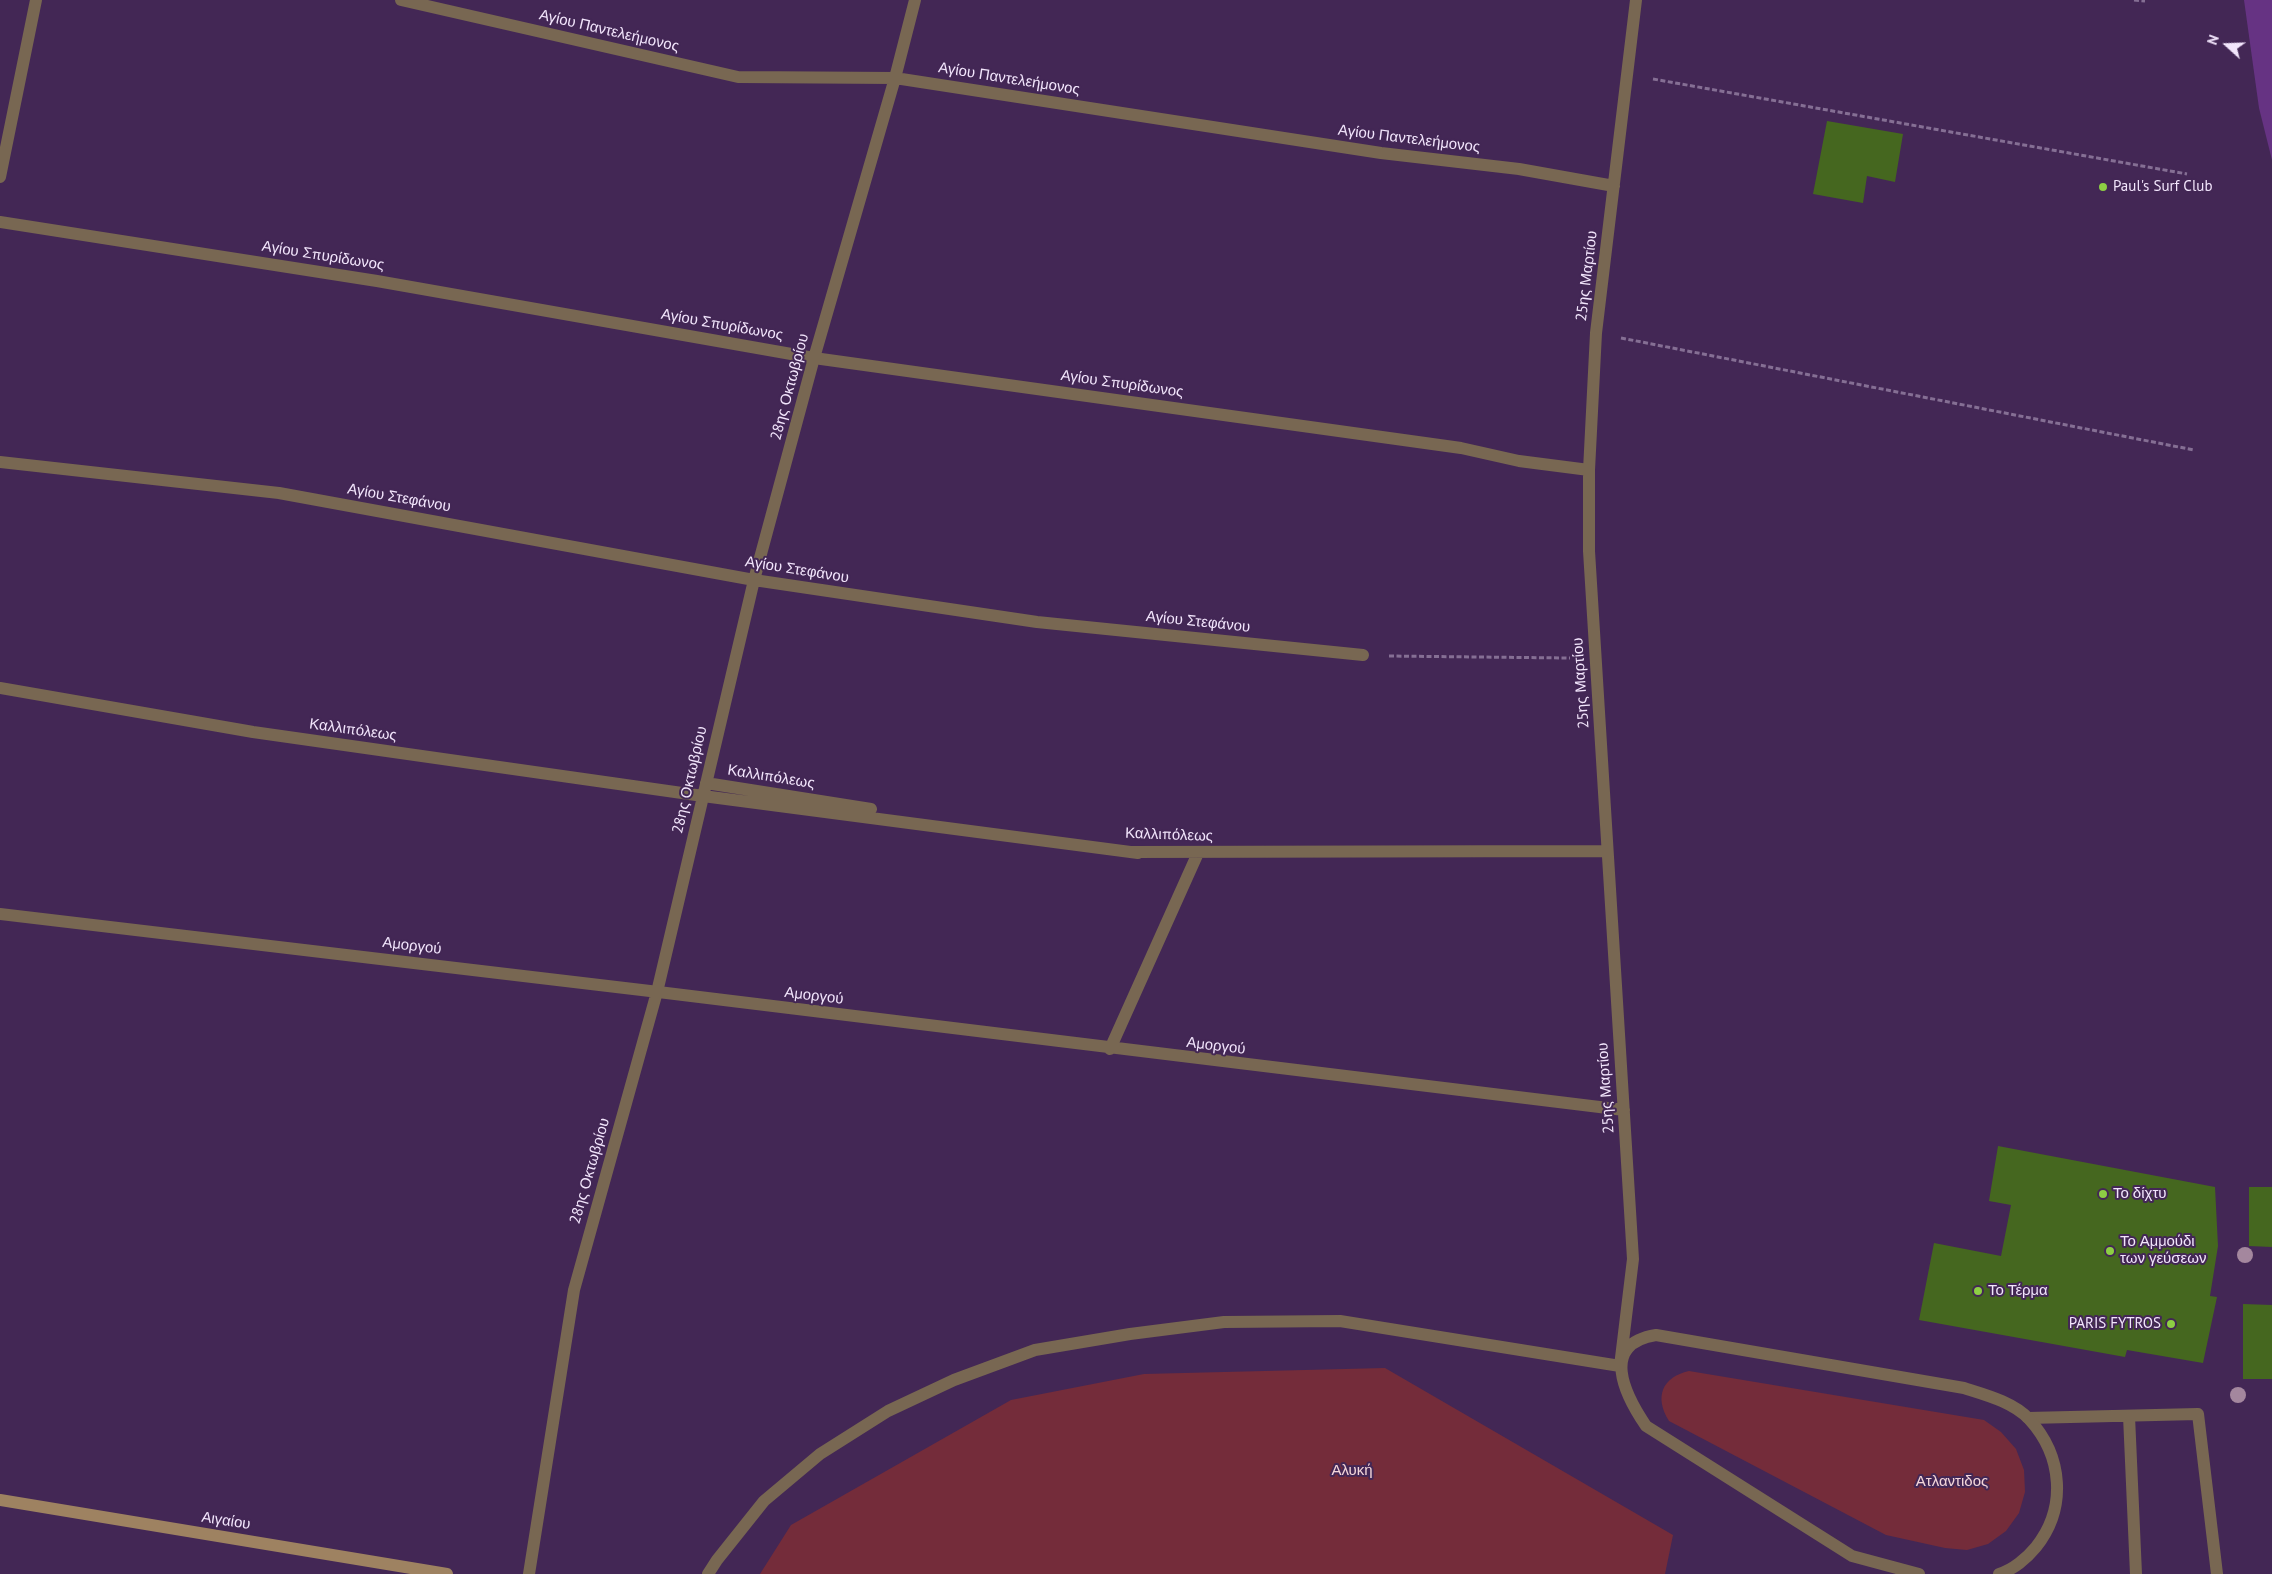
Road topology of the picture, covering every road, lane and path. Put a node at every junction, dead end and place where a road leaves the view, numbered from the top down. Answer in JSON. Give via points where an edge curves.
{"nodes":[{"id":1,"x":36,"y":0,"type":"edge"},
{"id":2,"x":401,"y":0,"type":"edge"},
{"id":3,"x":915,"y":0,"type":"edge"},
{"id":4,"x":1636,"y":0,"type":"edge"},
{"id":5,"x":2134,"y":0,"type":"edge"},
{"id":6,"x":2145,"y":1,"type":"edge"},
{"id":7,"x":1628,"y":74,"type":"junction"},
{"id":8,"x":895,"y":78,"type":"junction"},
{"id":9,"x":2187,"y":174,"type":"dead end"},
{"id":10,"x":0,"y":177,"type":"edge"},
{"id":11,"x":1614,"y":186,"type":"junction"},
{"id":12,"x":0,"y":222,"type":"edge"},
{"id":13,"x":1596,"y":333,"type":"junction"},
{"id":14,"x":814,"y":358,"type":"junction"},
{"id":15,"x":2194,"y":450,"type":"dead end"},
{"id":16,"x":0,"y":462,"type":"edge"},
{"id":17,"x":1589,"y":470,"type":"junction"},
{"id":18,"x":754,"y":580,"type":"junction"},
{"id":19,"x":1363,"y":656,"type":"joint"},
{"id":20,"x":1596,"y":658,"type":"junction"},
{"id":21,"x":0,"y":688,"type":"edge"},
{"id":22,"x":706,"y":783,"type":"junction"},
{"id":23,"x":703,"y":796,"type":"junction"},
{"id":24,"x":1607,"y":851,"type":"junction"},
{"id":25,"x":1198,"y":852,"type":"junction"},
{"id":26,"x":1138,"y":853,"type":"junction"},
{"id":27,"x":0,"y":914,"type":"edge"},
{"id":28,"x":657,"y":992,"type":"junction"},
{"id":29,"x":1110,"y":1050,"type":"junction"},
{"id":30,"x":1624,"y":1110,"type":"junction"},
{"id":31,"x":1620,"y":1366,"type":"junction"},
{"id":32,"x":2129,"y":1416,"type":"junction"},
{"id":33,"x":2028,"y":1418,"type":"junction"},
{"id":34,"x":0,"y":1500,"type":"edge"},
{"id":35,"x":447,"y":1574,"type":"edge"},
{"id":36,"x":529,"y":1574,"type":"edge"},
{"id":37,"x":708,"y":1574,"type":"edge"},
{"id":38,"x":1920,"y":1574,"type":"edge"},
{"id":39,"x":2003,"y":1574,"type":"edge"},
{"id":40,"x":2136,"y":1574,"type":"edge"},
{"id":41,"x":2217,"y":1574,"type":"edge"}],
"edges":[{"from":1,"to":10,"type":"street"},
{"from":2,"to":8,"type":"street","name":"Αγίου Παντελεήμονος","via":[[738,77]]},
{"from":3,"to":8,"type":"street","name":"28ης Οκτωβρίου"},
{"from":4,"to":7,"type":"street","name":"25ης Μαρτίου"},
{"from":5,"to":6,"type":"path"},
{"from":7,"to":9,"type":"path"},
{"from":7,"to":11,"type":"street","name":"25ης Μαρτίου"},
{"from":8,"to":11,"type":"street","name":"Αγίου Παντελεήμονος","via":[[1381,153],[1519,169]]},
{"from":8,"to":14,"type":"street","name":"28ης Οκτωβρίου"},
{"from":11,"to":13,"type":"street","name":"25ης Μαρτίου"},
{"from":12,"to":14,"type":"street","name":"Αγίου Σπυρίδωνος","via":[[378,281]]},
{"from":13,"to":15,"type":"path"},
{"from":13,"to":17,"type":"street","name":"25ης Μαρτίου"},
{"from":14,"to":17,"type":"street","name":"Αγίου Σπυρίδωνος","via":[[1461,448],[1519,461]]},
{"from":14,"to":18,"type":"street","name":"28ης Οκτωβρίου"},
{"from":16,"to":18,"type":"street","name":"Αγίου Στεφάνου","via":[[279,493]]},
{"from":17,"to":20,"type":"street","name":"25ης Μαρτίου","via":[[1589,551]]},
{"from":18,"to":19,"type":"street","name":"Αγίου Στεφάνου","via":[[1037,622]]},
{"from":18,"to":22,"type":"street","name":"28ης Οκτωβρίου"},
{"from":19,"to":20,"type":"path"},
{"from":20,"to":24,"type":"street","name":"25ης Μαρτίου"},
{"from":21,"to":23,"type":"street","name":"Καλλιπόλεως","via":[[253,732]]},
{"from":22,"to":23,"type":"street","name":"28ης Οκτωβρίου"},
{"from":22,"to":26,"type":"street","name":"Καλλιπόλεως"},
{"from":23,"to":26,"type":"street","name":"Καλλιπόλεως"},
{"from":23,"to":28,"type":"street","name":"28ης Οκτωβρίου"},
{"from":24,"to":25,"type":"street","name":"Καλλιπόλεως"},
{"from":24,"to":30,"type":"street","name":"25ης Μαρτίου"},
{"from":25,"to":26,"type":"street","name":"Καλλιπόλεως"},
{"from":25,"to":29,"type":"street"},
{"from":27,"to":28,"type":"street","name":"Αμοργού"},
{"from":28,"to":29,"type":"street","name":"Αμοργού"},
{"from":28,"to":36,"type":"street","name":"28ης Οκτωβρίου","via":[[574,1290]]},
{"from":29,"to":30,"type":"street","name":"Αμοργού"},
{"from":30,"to":31,"type":"street","name":"25ης Μαρτίου","via":[[1633,1259]]},
{"from":31,"to":33,"type":"street","via":[[1635,1343],[1656,1335],[1964,1388],[2000,1400]]},
{"from":31,"to":37,"type":"street","via":[[1340,1321],[1224,1322],[1035,1350],[954,1380],[888,1412],[820,1454],[764,1501]]},
{"from":31,"to":38,"type":"street","via":[[1631,1404],[1646,1426],[1852,1556]]},
{"from":32,"to":33,"type":"street"},
{"from":32,"to":40,"type":"street"},
{"from":32,"to":41,"type":"street","via":[[2198,1414]]},
{"from":33,"to":39,"type":"street","via":[[2047,1443],[2058,1474],[2056,1506],[2046,1534],[2028,1557]]},
{"from":34,"to":35,"type":"main road","name":"Αιγαίου"}]}
